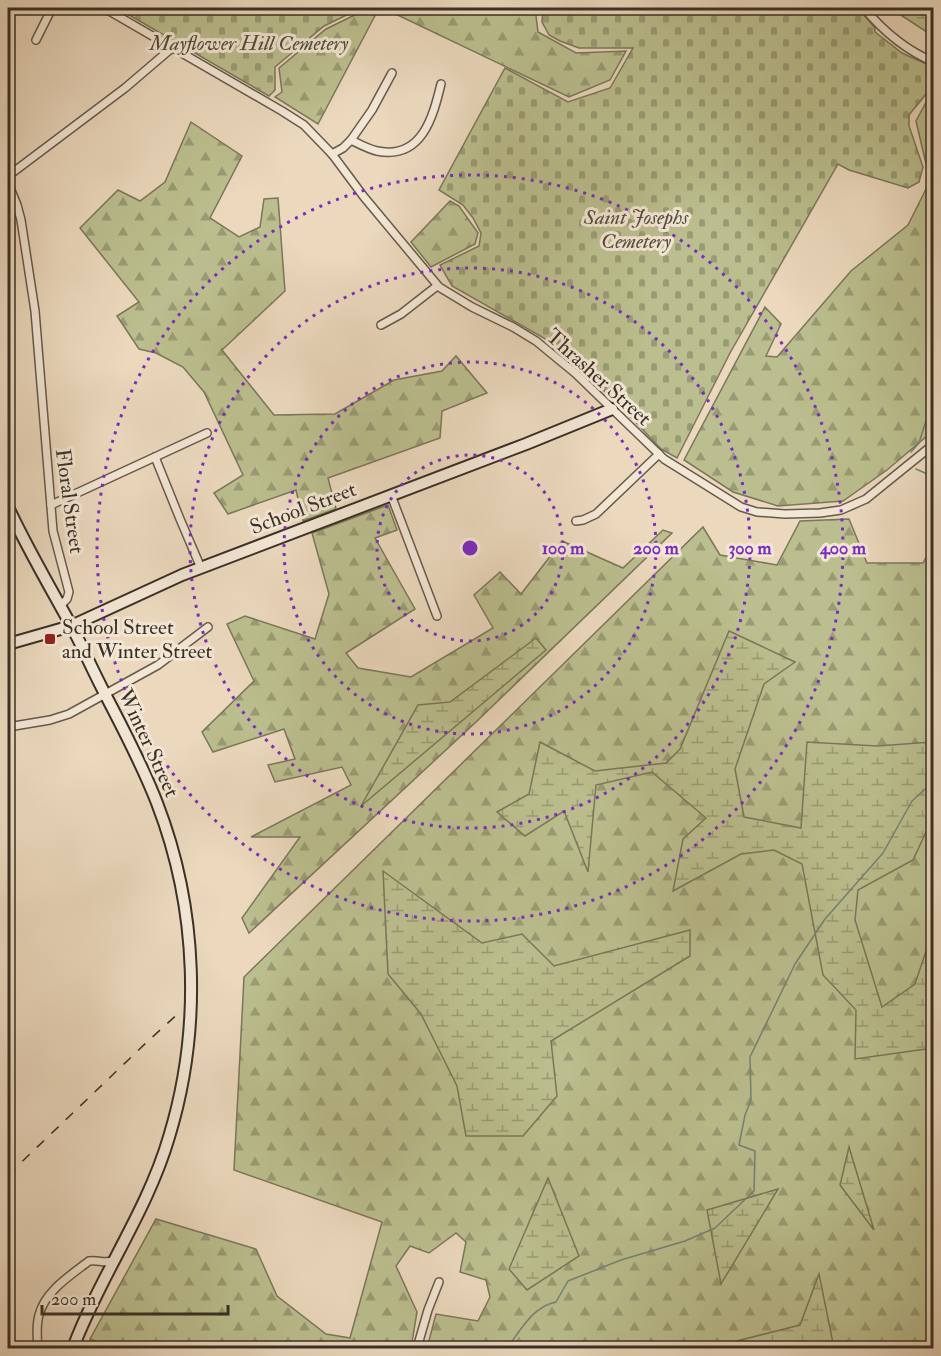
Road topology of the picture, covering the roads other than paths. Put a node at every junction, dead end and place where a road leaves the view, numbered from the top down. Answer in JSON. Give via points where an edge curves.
{"nodes":[{"id":1,"x":52,"y":8,"type":"edge"},
{"id":2,"x":104,"y":8,"type":"edge"},
{"id":3,"x":864,"y":8,"type":"edge"},
{"id":4,"x":36,"y":40,"type":"dead end"},
{"id":5,"x":173,"y":47,"type":"junction"},
{"id":6,"x":933,"y":62,"type":"edge"},
{"id":7,"x":392,"y":73,"type":"dead end"},
{"id":8,"x":441,"y":84,"type":"dead end"},
{"id":9,"x":351,"y":140,"type":"junction"},
{"id":10,"x":332,"y":154,"type":"junction"},
{"id":11,"x":8,"y":176,"type":"edge"},
{"id":12,"x":8,"y":183,"type":"edge"},
{"id":13,"x":437,"y":285,"type":"junction"},
{"id":14,"x":381,"y":325,"type":"dead end"},
{"id":15,"x":612,"y":409,"type":"junction"},
{"id":16,"x":207,"y":433,"type":"dead end"},
{"id":17,"x":933,"y":444,"type":"edge"},
{"id":18,"x":659,"y":454,"type":"junction"},
{"id":19,"x":155,"y":457,"type":"junction"},
{"id":20,"x":391,"y":495,"type":"junction"},
{"id":21,"x":51,"y":505,"type":"junction"},
{"id":22,"x":8,"y":511,"type":"edge"},
{"id":23,"x":576,"y":521,"type":"dead end"},
{"id":24,"x":201,"y":568,"type":"junction"},
{"id":25,"x":60,"y":606,"type":"junction"},
{"id":26,"x":437,"y":616,"type":"dead end"},
{"id":27,"x":71,"y":626,"type":"junction"},
{"id":28,"x":208,"y":627,"type":"dead end"},
{"id":29,"x":8,"y":644,"type":"edge"},
{"id":30,"x":105,"y":694,"type":"junction"},
{"id":31,"x":8,"y":728,"type":"edge"},
{"id":32,"x":115,"y":1260,"type":"junction"},
{"id":33,"x":439,"y":1282,"type":"dead end"},
{"id":34,"x":38,"y":1348,"type":"edge"},
{"id":35,"x":73,"y":1348,"type":"edge"},
{"id":36,"x":417,"y":1348,"type":"edge"}],
"edges":[{"from":1,"to":4,"type":"street"},
{"from":2,"to":5,"type":"street","name":"Thrasher Street"},
{"from":3,"to":6,"type":"street","via":[[897,41]]},
{"from":5,"to":10,"type":"street","name":"Thrasher Street","via":[[297,120]]},
{"from":5,"to":11,"type":"street"},
{"from":7,"to":9,"type":"street"},
{"from":8,"to":9,"type":"street","via":[[429,122],[413,144],[386,152]]},
{"from":9,"to":10,"type":"street"},
{"from":10,"to":13,"type":"street","name":"Thrasher Street"},
{"from":12,"to":21,"type":"street","name":"Floral Street","via":[[19,213],[35,311]]},
{"from":13,"to":14,"type":"street"},
{"from":13,"to":15,"type":"street","name":"Thrasher Street","via":[[536,341]]},
{"from":15,"to":18,"type":"street","name":"Thrasher Street"},
{"from":15,"to":20,"type":"street","name":"School Street"},
{"from":16,"to":19,"type":"street"},
{"from":17,"to":18,"type":"street","name":"Thrasher Street","via":[[866,499],[841,510],[820,513],[744,509]]},
{"from":18,"to":23,"type":"street","via":[[596,514]]},
{"from":19,"to":21,"type":"street"},
{"from":19,"to":24,"type":"street"},
{"from":20,"to":24,"type":"street","name":"School Street"},
{"from":20,"to":26,"type":"street"},
{"from":21,"to":25,"type":"street","name":"Floral Street","via":[[53,531],[69,592]]},
{"from":22,"to":25,"type":"street","name":"Winter Street"},
{"from":24,"to":27,"type":"street","name":"School Street"},
{"from":25,"to":27,"type":"street","name":"Winter Street"},
{"from":27,"to":29,"type":"street","name":"School Street"},
{"from":27,"to":30,"type":"street","name":"Winter Street"},
{"from":28,"to":30,"type":"street","via":[[158,665]]},
{"from":30,"to":31,"type":"street","via":[[60,718]]},
{"from":30,"to":32,"type":"street","name":"Winter Street","via":[[149,783],[174,852],[190,951],[185,1073],[169,1139]]},
{"from":32,"to":34,"type":"street","via":[[89,1261],[54,1290],[39,1315]]},
{"from":32,"to":35,"type":"street","name":"Winter Street"},
{"from":33,"to":36,"type":"street"}]}
